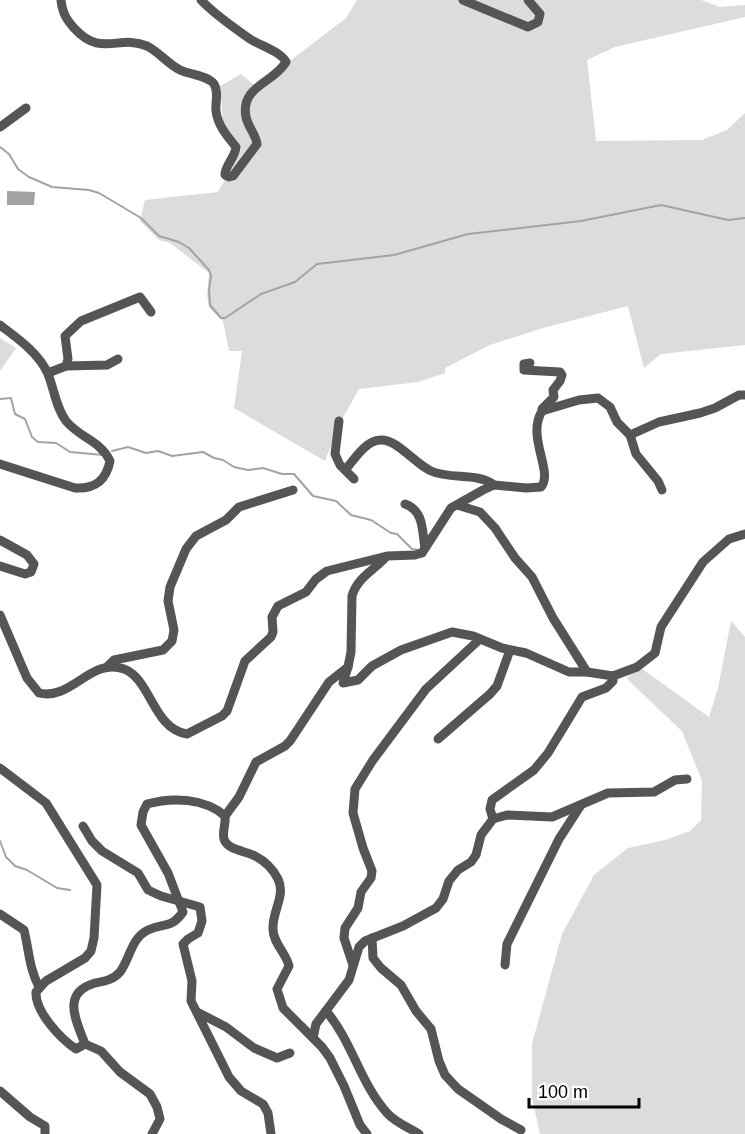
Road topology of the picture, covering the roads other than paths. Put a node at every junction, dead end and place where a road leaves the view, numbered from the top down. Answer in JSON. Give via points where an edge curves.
{"nodes":[{"id":1,"x":61,"y":0,"type":"edge"},
{"id":2,"x":201,"y":0,"type":"edge"},
{"id":3,"x":463,"y":0,"type":"edge"},
{"id":4,"x":528,"y":0,"type":"edge"},
{"id":5,"x":26,"y":108,"type":"dead end"},
{"id":6,"x":0,"y":127,"type":"edge"},
{"id":7,"x":151,"y":312,"type":"dead end"},
{"id":8,"x":0,"y":325,"type":"edge"},
{"id":9,"x":118,"y":359,"type":"dead end"},
{"id":10,"x":530,"y":363,"type":"dead end"},
{"id":11,"x":66,"y":366,"type":"junction"},
{"id":12,"x":48,"y":373,"type":"junction"},
{"id":13,"x":745,"y":395,"type":"edge"},
{"id":14,"x":542,"y":411,"type":"junction"},
{"id":15,"x":339,"y":421,"type":"dead end"},
{"id":16,"x":630,"y":435,"type":"junction"},
{"id":17,"x":0,"y":465,"type":"edge"},
{"id":18,"x":345,"y":470,"type":"junction"},
{"id":19,"x":354,"y":479,"type":"dead end"},
{"id":20,"x":494,"y":485,"type":"junction"},
{"id":21,"x":293,"y":490,"type":"dead end"},
{"id":22,"x":662,"y":490,"type":"dead end"},
{"id":23,"x":405,"y":504,"type":"dead end"},
{"id":24,"x":457,"y":505,"type":"junction"},
{"id":25,"x":745,"y":534,"type":"edge"},
{"id":26,"x":0,"y":540,"type":"edge"},
{"id":27,"x":425,"y":548,"type":"junction"},
{"id":28,"x":387,"y":556,"type":"junction"},
{"id":29,"x":0,"y":566,"type":"edge"},
{"id":30,"x":0,"y":615,"type":"edge"},
{"id":31,"x":480,"y":639,"type":"junction"},
{"id":32,"x":510,"y":650,"type":"junction"},
{"id":33,"x":107,"y":667,"type":"junction"},
{"id":34,"x":348,"y":667,"type":"junction"},
{"id":35,"x":587,"y":672,"type":"junction"},
{"id":36,"x":613,"y":676,"type":"junction"},
{"id":37,"x":438,"y":739,"type":"dead end"},
{"id":38,"x":0,"y":768,"type":"edge"},
{"id":39,"x":687,"y":778,"type":"dead end"},
{"id":40,"x":581,"y":805,"type":"junction"},
{"id":41,"x":225,"y":816,"type":"junction"},
{"id":42,"x":493,"y":819,"type":"junction"},
{"id":43,"x":82,"y":826,"type":"dead end"},
{"id":44,"x":180,"y":902,"type":"junction"},
{"id":45,"x":0,"y":915,"type":"edge"},
{"id":46,"x":372,"y":938,"type":"junction"},
{"id":47,"x":505,"y":965,"type":"dead end"},
{"id":48,"x":353,"y":966,"type":"junction"},
{"id":49,"x":39,"y":987,"type":"junction"},
{"id":50,"x":326,"y":1011,"type":"junction"},
{"id":51,"x":197,"y":1012,"type":"junction"},
{"id":52,"x":313,"y":1038,"type":"junction"},
{"id":53,"x":85,"y":1044,"type":"junction"},
{"id":54,"x":290,"y":1053,"type":"dead end"},
{"id":55,"x":0,"y":1091,"type":"edge"},
{"id":56,"x":521,"y":1130,"type":"dead end"},
{"id":57,"x":45,"y":1132,"type":"edge"},
{"id":58,"x":152,"y":1134,"type":"edge"},
{"id":59,"x":271,"y":1134,"type":"edge"},
{"id":60,"x":367,"y":1134,"type":"edge"},
{"id":61,"x":418,"y":1134,"type":"edge"}],
"edges":[{"from":1,"to":2,"type":"street","via":[[63,14],[70,24],[92,43],[145,45],[177,68],[213,84],[220,125],[236,147],[225,172],[229,177],[257,144],[246,118],[250,95],[286,62],[221,19]]},
{"from":3,"to":4,"type":"street","via":[[528,27],[538,22],[540,14]]},
{"from":5,"to":6,"type":"street"},
{"from":7,"to":11,"type":"street","via":[[140,297],[81,321],[65,336]]},
{"from":8,"to":12,"type":"street","via":[[30,349]]},
{"from":9,"to":11,"type":"street","via":[[107,365]]},
{"from":10,"to":14,"type":"street","via":[[524,364],[524,370],[560,372],[563,378]]},
{"from":11,"to":12,"type":"street"},
{"from":12,"to":17,"type":"street","via":[[65,420],[105,451],[110,461],[105,475],[88,489],[75,488]]},
{"from":13,"to":16,"type":"street"},
{"from":14,"to":16,"type":"street","via":[[598,398],[610,406],[617,422]]},
{"from":14,"to":20,"type":"street","via":[[535,431],[544,484],[537,488]]},
{"from":15,"to":18,"type":"street","via":[[335,454]]},
{"from":16,"to":22,"type":"street","via":[[636,454]]},
{"from":18,"to":19,"type":"street"},
{"from":18,"to":20,"type":"street","via":[[365,447],[381,440],[392,442],[431,471],[484,479]]},
{"from":20,"to":24,"type":"street"},
{"from":21,"to":33,"type":"street","via":[[239,507],[226,520],[196,536],[186,549],[170,588],[172,641],[163,650],[114,660]]},
{"from":23,"to":27,"type":"street","via":[[420,515]]},
{"from":24,"to":27,"type":"street","via":[[445,515]]},
{"from":24,"to":35,"type":"street","via":[[480,512],[495,528],[532,577]]},
{"from":25,"to":36,"type":"street","via":[[729,539],[703,562],[661,627],[655,652],[637,667]]},
{"from":26,"to":29,"type":"street","via":[[27,555],[34,564],[26,574]]},
{"from":27,"to":28,"type":"street","via":[[415,555]]},
{"from":28,"to":33,"type":"street","via":[[327,571],[306,592],[278,606],[272,617],[271,637],[245,661],[226,711],[187,734],[174,729],[160,716],[135,676]]},
{"from":28,"to":34,"type":"street","via":[[354,588]]},
{"from":30,"to":33,"type":"street","via":[[27,678],[39,693],[63,691]]},
{"from":31,"to":32,"type":"street"},
{"from":31,"to":34,"type":"street","via":[[445,633],[390,655],[358,680],[345,684]]},
{"from":31,"to":48,"type":"street","via":[[426,689],[355,789],[353,813],[372,871],[358,908],[345,928],[344,938]]},
{"from":32,"to":35,"type":"street","via":[[569,672]]},
{"from":32,"to":37,"type":"street","via":[[497,686]]},
{"from":34,"to":41,"type":"street","via":[[329,682],[290,741],[256,762],[239,798]]},
{"from":35,"to":36,"type":"street"},
{"from":36,"to":42,"type":"street","via":[[606,688],[582,697],[534,770],[492,800]]},
{"from":38,"to":49,"type":"street","via":[[46,803],[97,885],[91,951]]},
{"from":39,"to":40,"type":"street","via":[[654,792],[608,793]]},
{"from":40,"to":42,"type":"street","via":[[552,817],[507,815]]},
{"from":40,"to":47,"type":"street","via":[[559,839],[507,944]]},
{"from":41,"to":44,"type":"street","via":[[178,799],[147,804],[142,812],[141,825]]},
{"from":41,"to":52,"type":"street","via":[[225,843],[268,865],[281,886],[273,930],[289,966],[277,989],[283,1008]]},
{"from":42,"to":46,"type":"street","via":[[481,835],[476,855],[449,880],[436,908]]},
{"from":43,"to":44,"type":"street","via":[[102,850],[138,873],[148,890]]},
{"from":44,"to":51,"type":"street","via":[[200,907],[202,921],[198,933],[183,944],[192,981],[191,1001]]},
{"from":44,"to":53,"type":"street","via":[[183,912],[176,922],[147,930],[135,942],[115,978],[86,986],[77,994],[73,1014]]},
{"from":45,"to":49,"type":"street","via":[[24,930],[28,957]]},
{"from":46,"to":48,"type":"street","via":[[359,947]]},
{"from":46,"to":56,"type":"street","via":[[373,958],[401,985],[431,1029],[445,1075],[458,1089]]},
{"from":48,"to":50,"type":"street","via":[[349,980]]},
{"from":49,"to":53,"type":"street","via":[[38,1006],[62,1040],[76,1049]]},
{"from":50,"to":52,"type":"street","via":[[316,1024]]},
{"from":50,"to":61,"type":"street","via":[[344,1035],[352,1058],[387,1113]]},
{"from":51,"to":54,"type":"street","via":[[254,1048],[277,1058]]},
{"from":51,"to":59,"type":"street","via":[[229,1077],[241,1091],[263,1104]]},
{"from":52,"to":60,"type":"street","via":[[330,1058]]},
{"from":53,"to":58,"type":"street","via":[[101,1051],[120,1072],[150,1094],[160,1119]]},
{"from":55,"to":57,"type":"street","via":[[41,1123]]}]}
